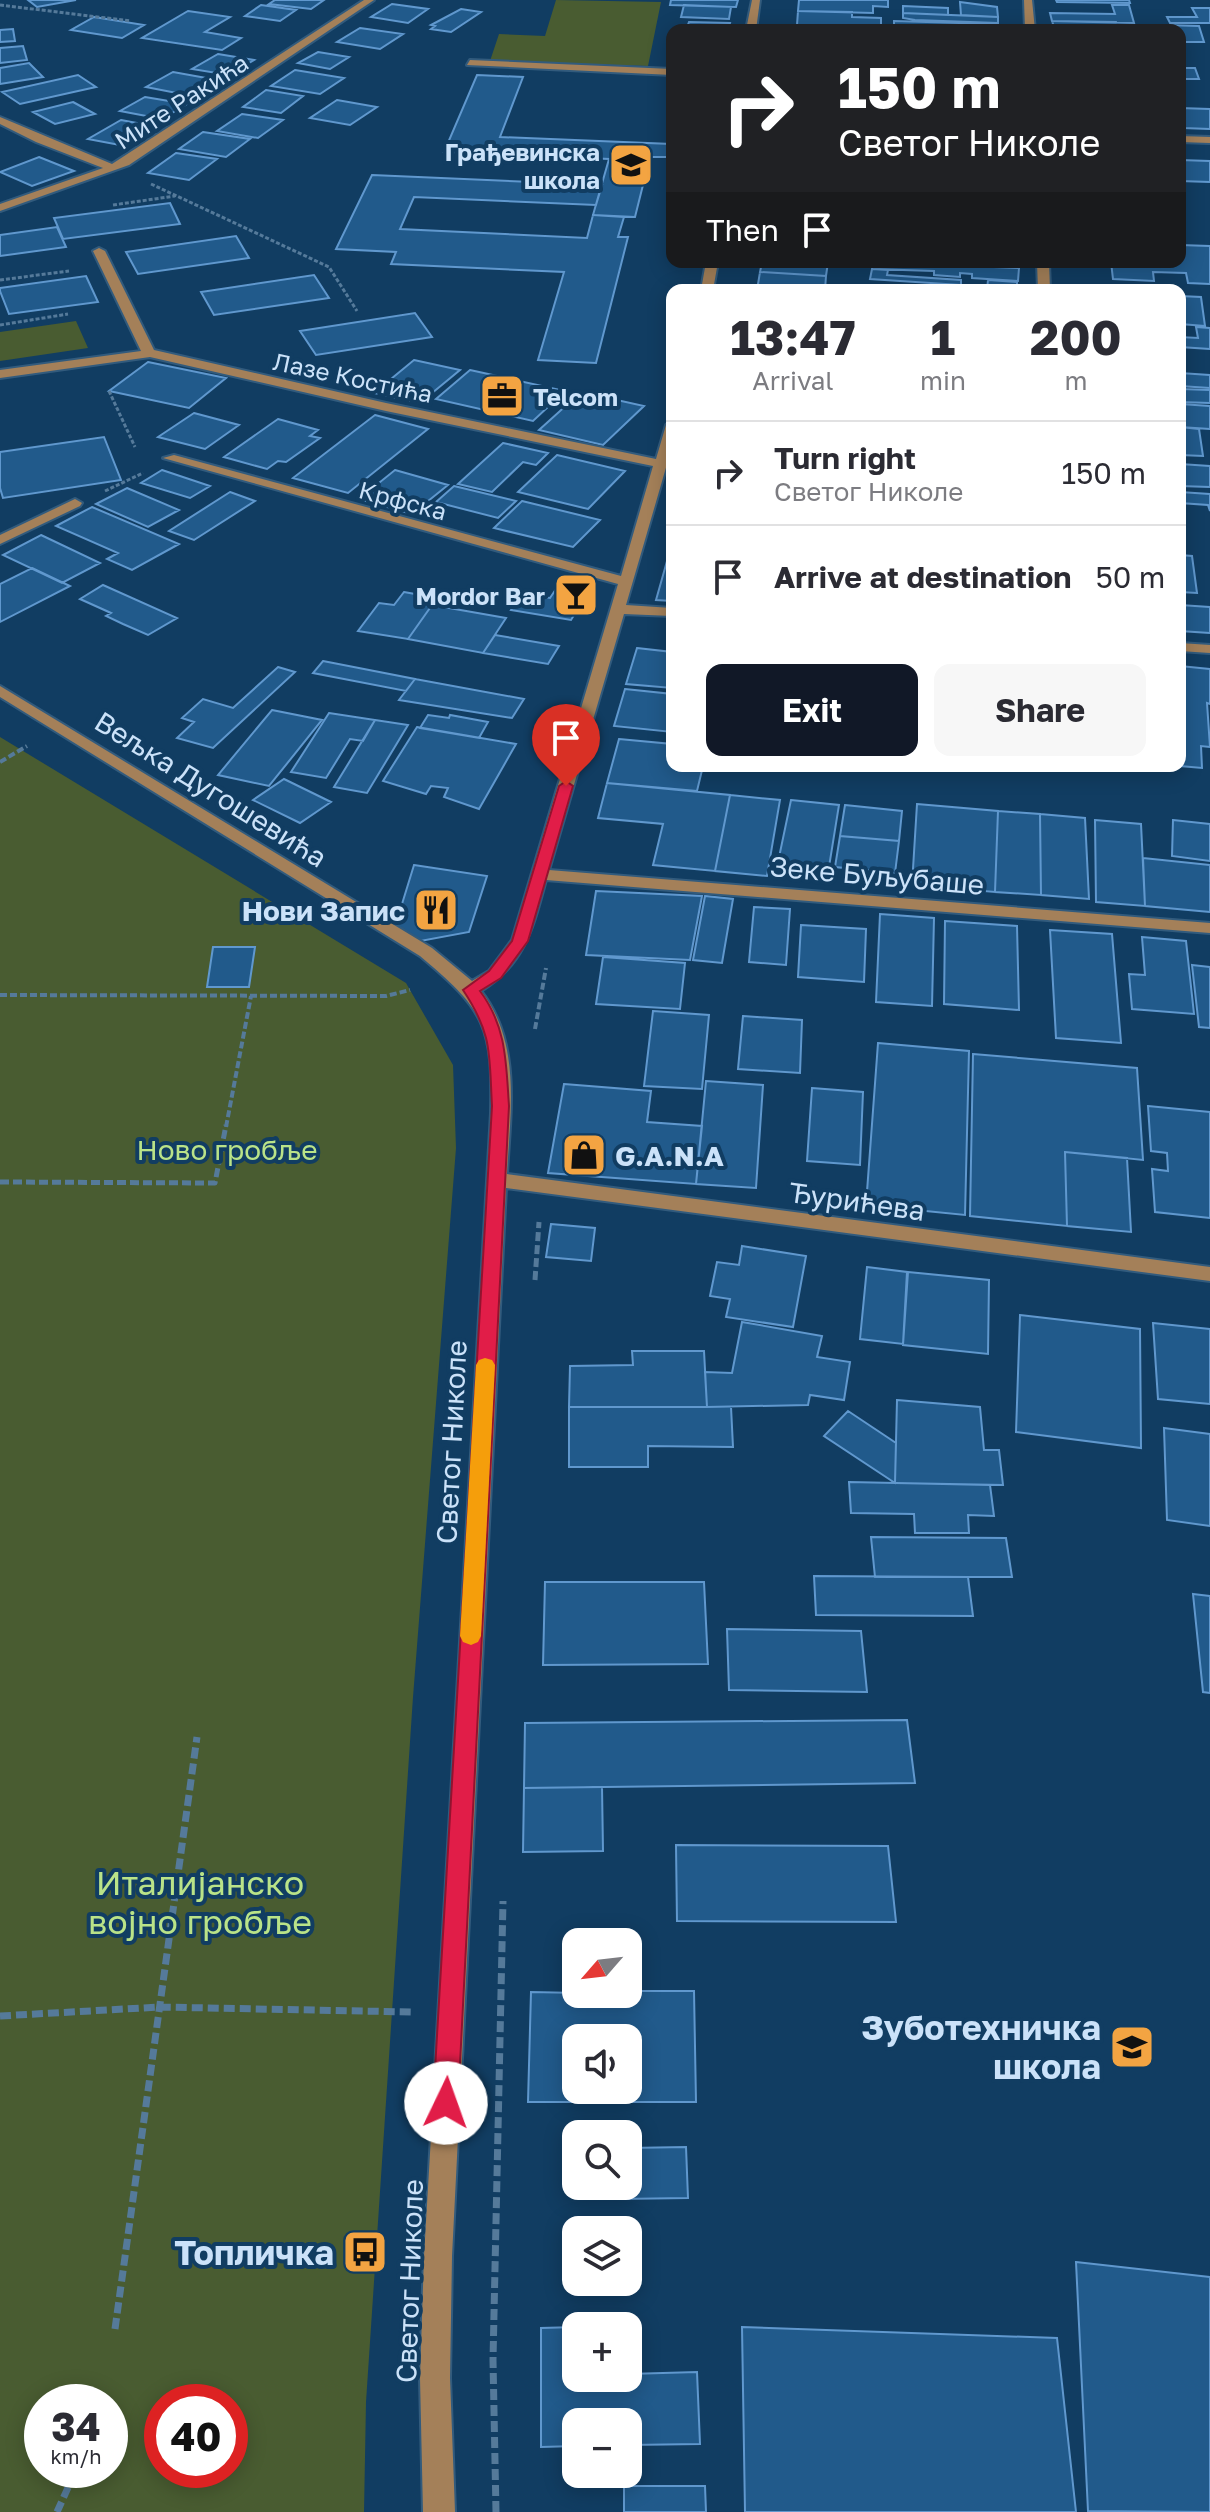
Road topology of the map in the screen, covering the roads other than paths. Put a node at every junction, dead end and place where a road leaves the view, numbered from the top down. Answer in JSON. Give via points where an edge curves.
{"nodes":[{"id":1,"x":370,"y":0,"type":"edge"},
{"id":2,"x":756,"y":0,"type":"edge"},
{"id":3,"x":1028,"y":0,"type":"edge"},
{"id":4,"x":752,"y":24,"type":"edge"},
{"id":5,"x":1030,"y":24,"type":"edge"},
{"id":6,"x":470,"y":63,"type":"dead end"},
{"id":7,"x":666,"y":72,"type":"edge"},
{"id":8,"x":0,"y":120,"type":"edge"},
{"id":9,"x":1186,"y":139,"type":"edge"},
{"id":10,"x":1210,"y":140,"type":"edge"},
{"id":11,"x":113,"y":168,"type":"junction"},
{"id":12,"x":0,"y":208,"type":"edge"},
{"id":13,"x":99,"y":251,"type":"dead end"},
{"id":14,"x":150,"y":353,"type":"junction"},
{"id":15,"x":0,"y":374,"type":"edge"},
{"id":16,"x":666,"y":446,"type":"edge"},
{"id":17,"x":169,"y":458,"type":"road end"},
{"id":18,"x":661,"y":464,"type":"junction"},
{"id":19,"x":75,"y":503,"type":"road end"},
{"id":20,"x":0,"y":540,"type":"edge"},
{"id":21,"x":627,"y":582,"type":"junction"},
{"id":22,"x":619,"y":609,"type":"junction"},
{"id":23,"x":666,"y":612,"type":"edge"},
{"id":24,"x":1186,"y":647,"type":"edge"},
{"id":25,"x":1210,"y":649,"type":"edge"},
{"id":26,"x":0,"y":691,"type":"edge"},
{"id":27,"x":540,"y":874,"type":"junction"},
{"id":28,"x":1210,"y":928,"type":"edge"},
{"id":29,"x":471,"y":990,"type":"junction"},
{"id":30,"x":497,"y":1180,"type":"junction"},
{"id":31,"x":1210,"y":1274,"type":"edge"},
{"id":32,"x":439,"y":2512,"type":"edge"}],
"edges":[{"from":1,"to":11,"type":"street","name":"Мите Ракића"},
{"from":2,"to":4,"type":"street"},
{"from":3,"to":5,"type":"street"},
{"from":6,"to":7,"type":"street"},
{"from":8,"to":11,"type":"street"},
{"from":9,"to":10,"type":"street"},
{"from":11,"to":12,"type":"street","name":"Мите Ракића"},
{"from":13,"to":14,"type":"street"},
{"from":14,"to":15,"type":"street"},
{"from":14,"to":18,"type":"street","name":"Лазе Костића"},
{"from":16,"to":18,"type":"street"},
{"from":17,"to":21,"type":"street","name":"Крфска"},
{"from":18,"to":21,"type":"street"},
{"from":19,"to":20,"type":"street"},
{"from":21,"to":22,"type":"street"},
{"from":22,"to":23,"type":"street"},
{"from":22,"to":27,"type":"street"},
{"from":24,"to":25,"type":"street"},
{"from":26,"to":29,"type":"street","name":"Вељка Дугошевића","via":[[406,940]]},
{"from":27,"to":28,"type":"street","name":"Зеке Буљубаше"},
{"from":27,"to":29,"type":"street","via":[[520,941],[495,975]]},
{"from":29,"to":30,"type":"street","name":"Светог Николе","via":[[486,1010],[496,1039]]},
{"from":30,"to":31,"type":"street","name":"Ђурићева"},
{"from":30,"to":32,"type":"street","name":"Светог Николе","via":[[450,2012],[436,2348]]}]}
